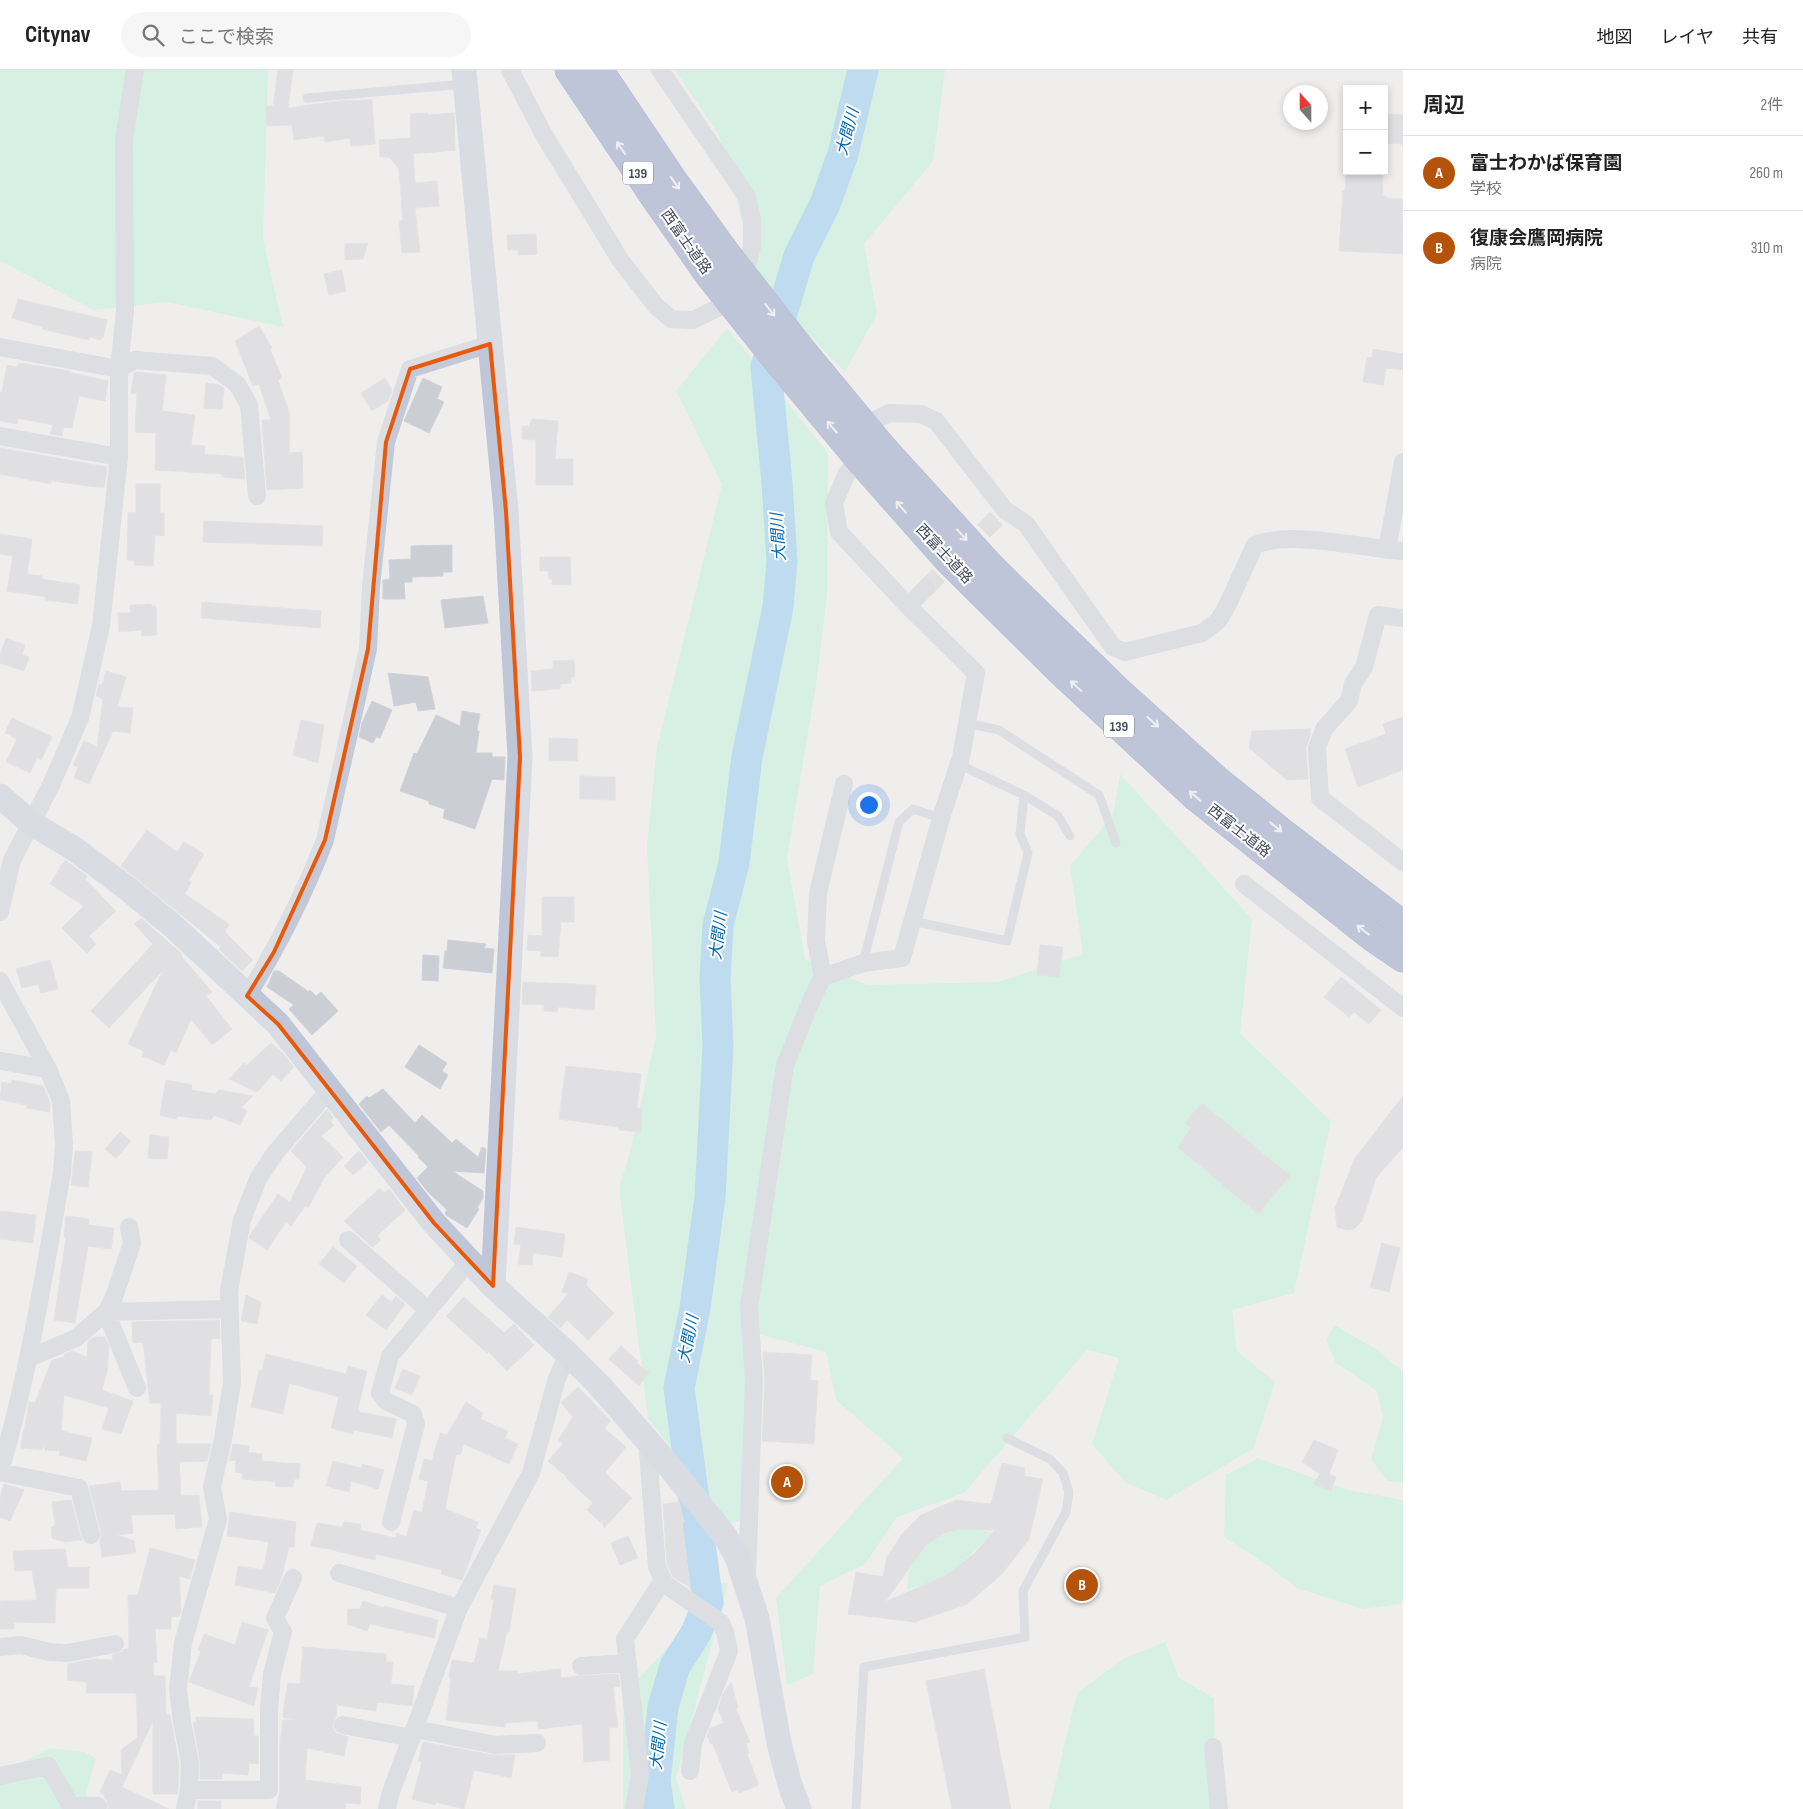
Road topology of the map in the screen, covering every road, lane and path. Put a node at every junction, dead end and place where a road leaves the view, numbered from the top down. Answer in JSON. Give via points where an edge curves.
{"nodes":[{"id":1,"x":135,"y":70,"type":"edge"},
{"id":2,"x":510,"y":70,"type":"edge"},
{"id":3,"x":569,"y":70,"type":"edge"},
{"id":4,"x":598,"y":70,"type":"edge"},
{"id":5,"x":660,"y":70,"type":"edge"},
{"id":6,"x":464,"y":77,"type":"edge"},
{"id":7,"x":307,"y":98,"type":"dead end"},
{"id":8,"x":490,"y":344,"type":"junction"},
{"id":9,"x":0,"y":347,"type":"edge"},
{"id":10,"x":119,"y":369,"type":"junction"},
{"id":11,"x":0,"y":436,"type":"edge"},
{"id":12,"x":872,"y":456,"type":"junction"},
{"id":13,"x":119,"y":457,"type":"junction"},
{"id":14,"x":1403,"y":462,"type":"edge"},
{"id":15,"x":256,"y":496,"type":"dead end"},
{"id":16,"x":1395,"y":550,"type":"edge"},
{"id":17,"x":926,"y":588,"type":"tunnel mouth"},
{"id":18,"x":908,"y":606,"type":"junction"},
{"id":19,"x":1403,"y":618,"type":"edge"},
{"id":20,"x":967,"y":722,"type":"junction"},
{"id":21,"x":958,"y":764,"type":"junction"},
{"id":22,"x":844,"y":784,"type":"dead end"},
{"id":23,"x":1024,"y":795,"type":"junction"},
{"id":24,"x":0,"y":796,"type":"edge"},
{"id":25,"x":941,"y":818,"type":"junction"},
{"id":26,"x":31,"y":823,"type":"junction"},
{"id":27,"x":1070,"y":836,"type":"dead end"},
{"id":28,"x":1116,"y":843,"type":"dead end"},
{"id":29,"x":1403,"y":862,"type":"edge"},
{"id":30,"x":1244,"y":884,"type":"dead end"},
{"id":31,"x":0,"y":912,"type":"edge"},
{"id":32,"x":912,"y":921,"type":"junction"},
{"id":33,"x":1403,"y":925,"type":"edge"},
{"id":34,"x":1403,"y":958,"type":"edge"},
{"id":35,"x":863,"y":963,"type":"junction"},
{"id":36,"x":823,"y":977,"type":"junction"},
{"id":37,"x":0,"y":981,"type":"edge"},
{"id":38,"x":247,"y":996,"type":"junction"},
{"id":39,"x":1403,"y":1008,"type":"edge"},
{"id":40,"x":0,"y":1061,"type":"edge"},
{"id":41,"x":48,"y":1068,"type":"junction"},
{"id":42,"x":330,"y":1089,"type":"junction"},
{"id":43,"x":129,"y":1227,"type":"dead end"},
{"id":44,"x":348,"y":1240,"type":"dead end"},
{"id":45,"x":470,"y":1260,"type":"junction"},
{"id":46,"x":493,"y":1286,"type":"junction"},
{"id":47,"x":229,"y":1310,"type":"junction"},
{"id":48,"x":428,"y":1310,"type":"junction"},
{"id":49,"x":106,"y":1312,"type":"junction"},
{"id":50,"x":568,"y":1354,"type":"junction"},
{"id":51,"x":29,"y":1358,"type":"junction"},
{"id":52,"x":137,"y":1388,"type":"dead end"},
{"id":53,"x":1007,"y":1438,"type":"dead end"},
{"id":54,"x":647,"y":1440,"type":"junction"},
{"id":55,"x":0,"y":1471,"type":"edge"},
{"id":56,"x":391,"y":1522,"type":"dead end"},
{"id":57,"x":91,"y":1535,"type":"dead end"},
{"id":58,"x":339,"y":1573,"type":"dead end"},
{"id":59,"x":293,"y":1578,"type":"dead end"},
{"id":60,"x":663,"y":1580,"type":"junction"},
{"id":61,"x":747,"y":1583,"type":"junction"},
{"id":62,"x":459,"y":1608,"type":"junction"},
{"id":63,"x":116,"y":1644,"type":"dead end"},
{"id":64,"x":0,"y":1647,"type":"edge"},
{"id":65,"x":628,"y":1663,"type":"junction"},
{"id":66,"x":581,"y":1666,"type":"dead end"},
{"id":67,"x":342,"y":1725,"type":"dead end"},
{"id":68,"x":414,"y":1734,"type":"junction"},
{"id":69,"x":537,"y":1743,"type":"dead end"},
{"id":70,"x":1213,"y":1747,"type":"dead end"},
{"id":71,"x":690,"y":1771,"type":"dead end"},
{"id":72,"x":0,"y":1776,"type":"edge"},
{"id":73,"x":189,"y":1790,"type":"junction"},
{"id":74,"x":98,"y":1806,"type":"dead end"},
{"id":75,"x":185,"y":1809,"type":"edge"},
{"id":76,"x":387,"y":1809,"type":"edge"},
{"id":77,"x":634,"y":1809,"type":"edge"},
{"id":78,"x":800,"y":1809,"type":"edge"},
{"id":79,"x":856,"y":1809,"type":"edge"},
{"id":80,"x":1219,"y":1809,"type":"edge"}],
"edges":[{"from":1,"to":10,"type":"street","via":[[124,140],[124,311]]},
{"from":2,"to":5,"type":"street","via":[[544,135],[621,261],[656,306],[671,319],[693,320],[722,306],[744,278],[752,246],[752,220],[747,197]]},
{"from":12,"to":3,"type":"highway","name":"西富士道路","number":"139","one_way":true,"bridge":true,"via":[[780,364],[709,274]]},
{"from":4,"to":12,"type":"highway","name":"西富士道路","number":"139","one_way":true,"bridge":true,"via":[[675,183],[800,348]]},
{"from":6,"to":7,"type":"lane"},
{"from":6,"to":8,"type":"street"},
{"from":8,"to":38,"type":"street","via":[[410,369],[386,442],[368,649],[325,840],[274,952]]},
{"from":8,"to":46,"type":"street","via":[[506,511],[520,757]]},
{"from":9,"to":10,"type":"street"},
{"from":10,"to":13,"type":"street"},
{"from":10,"to":15,"type":"street","via":[[135,360],[212,366],[237,384],[250,405]]},
{"from":11,"to":13,"type":"street"},
{"from":12,"to":33,"type":"highway","name":"西富士道路","number":"139","one_way":true,"via":[[1117,690],[1218,780]]},
{"from":34,"to":12,"type":"highway","name":"西富士道路","number":"139","one_way":true,"via":[[1372,937],[1189,791],[1058,669],[948,560]]},
{"from":13,"to":26,"type":"street","via":[[101,626],[80,718]]},
{"from":14,"to":16,"type":"street"},
{"from":16,"to":18,"type":"street","via":[[1290,539],[1267,540],[1255,545],[1218,621],[1202,633],[1125,652],[1113,647],[1026,524],[1001,514],[936,421],[921,414],[889,413],[869,423],[869,433],[859,458],[846,475],[834,503],[839,532]]},
{"from":17,"to":18,"type":"street"},
{"from":18,"to":20,"type":"street","via":[[976,673]]},
{"from":19,"to":29,"type":"street","via":[[1378,615],[1364,667],[1353,684],[1349,701],[1324,729],[1317,748],[1320,798]]},
{"from":20,"to":21,"type":"street"},
{"from":20,"to":28,"type":"lane","via":[[999,730],[1099,795]]},
{"from":21,"to":23,"type":"lane"},
{"from":21,"to":25,"type":"street"},
{"from":22,"to":36,"type":"street","via":[[818,893],[816,941]]},
{"from":23,"to":27,"type":"lane","via":[[1058,816]]},
{"from":23,"to":32,"type":"lane","via":[[1020,834],[1028,853],[1007,941]]},
{"from":24,"to":26,"type":"street"},
{"from":25,"to":32,"type":"street"},
{"from":25,"to":35,"type":"lane","via":[[913,809],[899,822]]},
{"from":26,"to":31,"type":"street","via":[[12,860]]},
{"from":26,"to":38,"type":"street","via":[[76,850],[128,889],[173,926]]},
{"from":30,"to":39,"type":"street"},
{"from":32,"to":35,"type":"street","via":[[902,958]]},
{"from":35,"to":36,"type":"street"},
{"from":36,"to":61,"type":"street","via":[[785,1065],[749,1307],[754,1381]]},
{"from":37,"to":41,"type":"street"},
{"from":38,"to":42,"type":"street","via":[[278,1024]]},
{"from":40,"to":41,"type":"street"},
{"from":41,"to":51,"type":"street","via":[[61,1101],[64,1145],[62,1173]]},
{"from":42,"to":45,"type":"street","via":[[434,1223]]},
{"from":42,"to":47,"type":"street","via":[[275,1152],[258,1179],[242,1220],[229,1291]]},
{"from":43,"to":49,"type":"street","via":[[132,1243]]},
{"from":44,"to":48,"type":"street"},
{"from":45,"to":46,"type":"street"},
{"from":45,"to":48,"type":"street"},
{"from":46,"to":50,"type":"street"},
{"from":47,"to":49,"type":"street"},
{"from":47,"to":73,"type":"street","via":[[232,1382],[212,1487],[218,1519],[183,1643],[178,1688],[190,1763]]},
{"from":48,"to":56,"type":"street","via":[[390,1356],[380,1393],[386,1401],[413,1414],[416,1424]]},
{"from":49,"to":51,"type":"street","via":[[76,1338]]},
{"from":49,"to":52,"type":"street"},
{"from":50,"to":54,"type":"street"},
{"from":50,"to":62,"type":"street","via":[[531,1473]]},
{"from":51,"to":55,"type":"street"},
{"from":53,"to":79,"type":"lane","via":[[1050,1459],[1063,1473],[1069,1492],[1066,1512],[1023,1591],[1025,1637],[864,1667]]},
{"from":54,"to":60,"type":"street","via":[[657,1567]]},
{"from":54,"to":61,"type":"street","via":[[725,1536]]},
{"from":55,"to":57,"type":"street","via":[[80,1488]]},
{"from":58,"to":62,"type":"street"},
{"from":59,"to":73,"type":"street","via":[[275,1618],[283,1632],[272,1674],[269,1790]]},
{"from":60,"to":65,"type":"street","via":[[625,1639]]},
{"from":60,"to":71,"type":"street","via":[[664,1584],[721,1623],[730,1651],[693,1743]]},
{"from":61,"to":78,"type":"street","via":[[757,1618],[779,1743]]},
{"from":62,"to":68,"type":"street"},
{"from":63,"to":64,"type":"street","via":[[67,1652],[49,1652],[21,1645]]},
{"from":65,"to":66,"type":"street"},
{"from":65,"to":77,"type":"street","via":[[640,1774]]},
{"from":67,"to":68,"type":"street"},
{"from":68,"to":69,"type":"street","via":[[494,1745]]},
{"from":68,"to":76,"type":"street"},
{"from":70,"to":80,"type":"street"},
{"from":72,"to":74,"type":"street","via":[[48,1766],[71,1806]]},
{"from":73,"to":75,"type":"street"}]}
